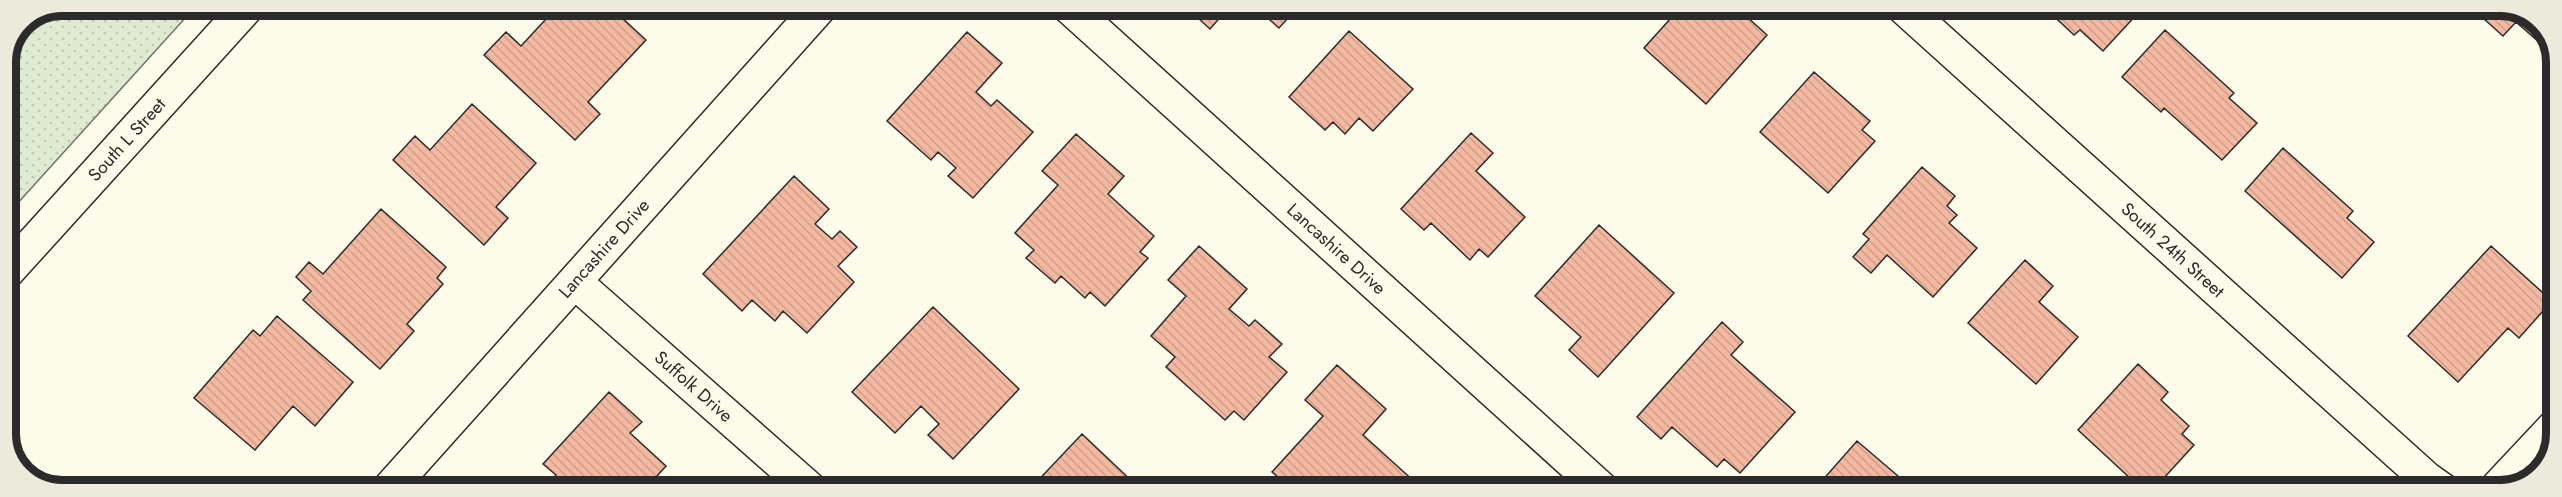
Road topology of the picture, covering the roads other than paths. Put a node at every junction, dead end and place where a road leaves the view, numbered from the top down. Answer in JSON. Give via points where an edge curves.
{"nodes":[{"id":1,"x":238,"y":17,"type":"edge"},
{"id":2,"x":811,"y":17,"type":"edge"},
{"id":3,"x":1080,"y":17,"type":"edge"},
{"id":4,"x":1913,"y":17,"type":"edge"},
{"id":5,"x":17,"y":261,"type":"edge"},
{"id":6,"x":575,"y":282,"type":"junction"},
{"id":7,"x":2546,"y":436,"type":"edge"},
{"id":8,"x":397,"y":480,"type":"edge"},
{"id":9,"x":800,"y":480,"type":"edge"},
{"id":10,"x":1592,"y":480,"type":"edge"},
{"id":11,"x":2430,"y":480,"type":"edge"},
{"id":12,"x":2504,"y":480,"type":"edge"}],
"edges":[{"from":1,"to":5,"type":"street","name":"South L Street"},
{"from":2,"to":6,"type":"street","name":"Lancashire Drive"},
{"from":3,"to":10,"type":"street","name":"Lancashire Drive"},
{"from":4,"to":11,"type":"street","name":"South 24th Street"},
{"from":6,"to":8,"type":"street","name":"Lancashire Drive"},
{"from":6,"to":9,"type":"street","name":"Suffolk Drive"},
{"from":7,"to":12,"type":"street"}]}
